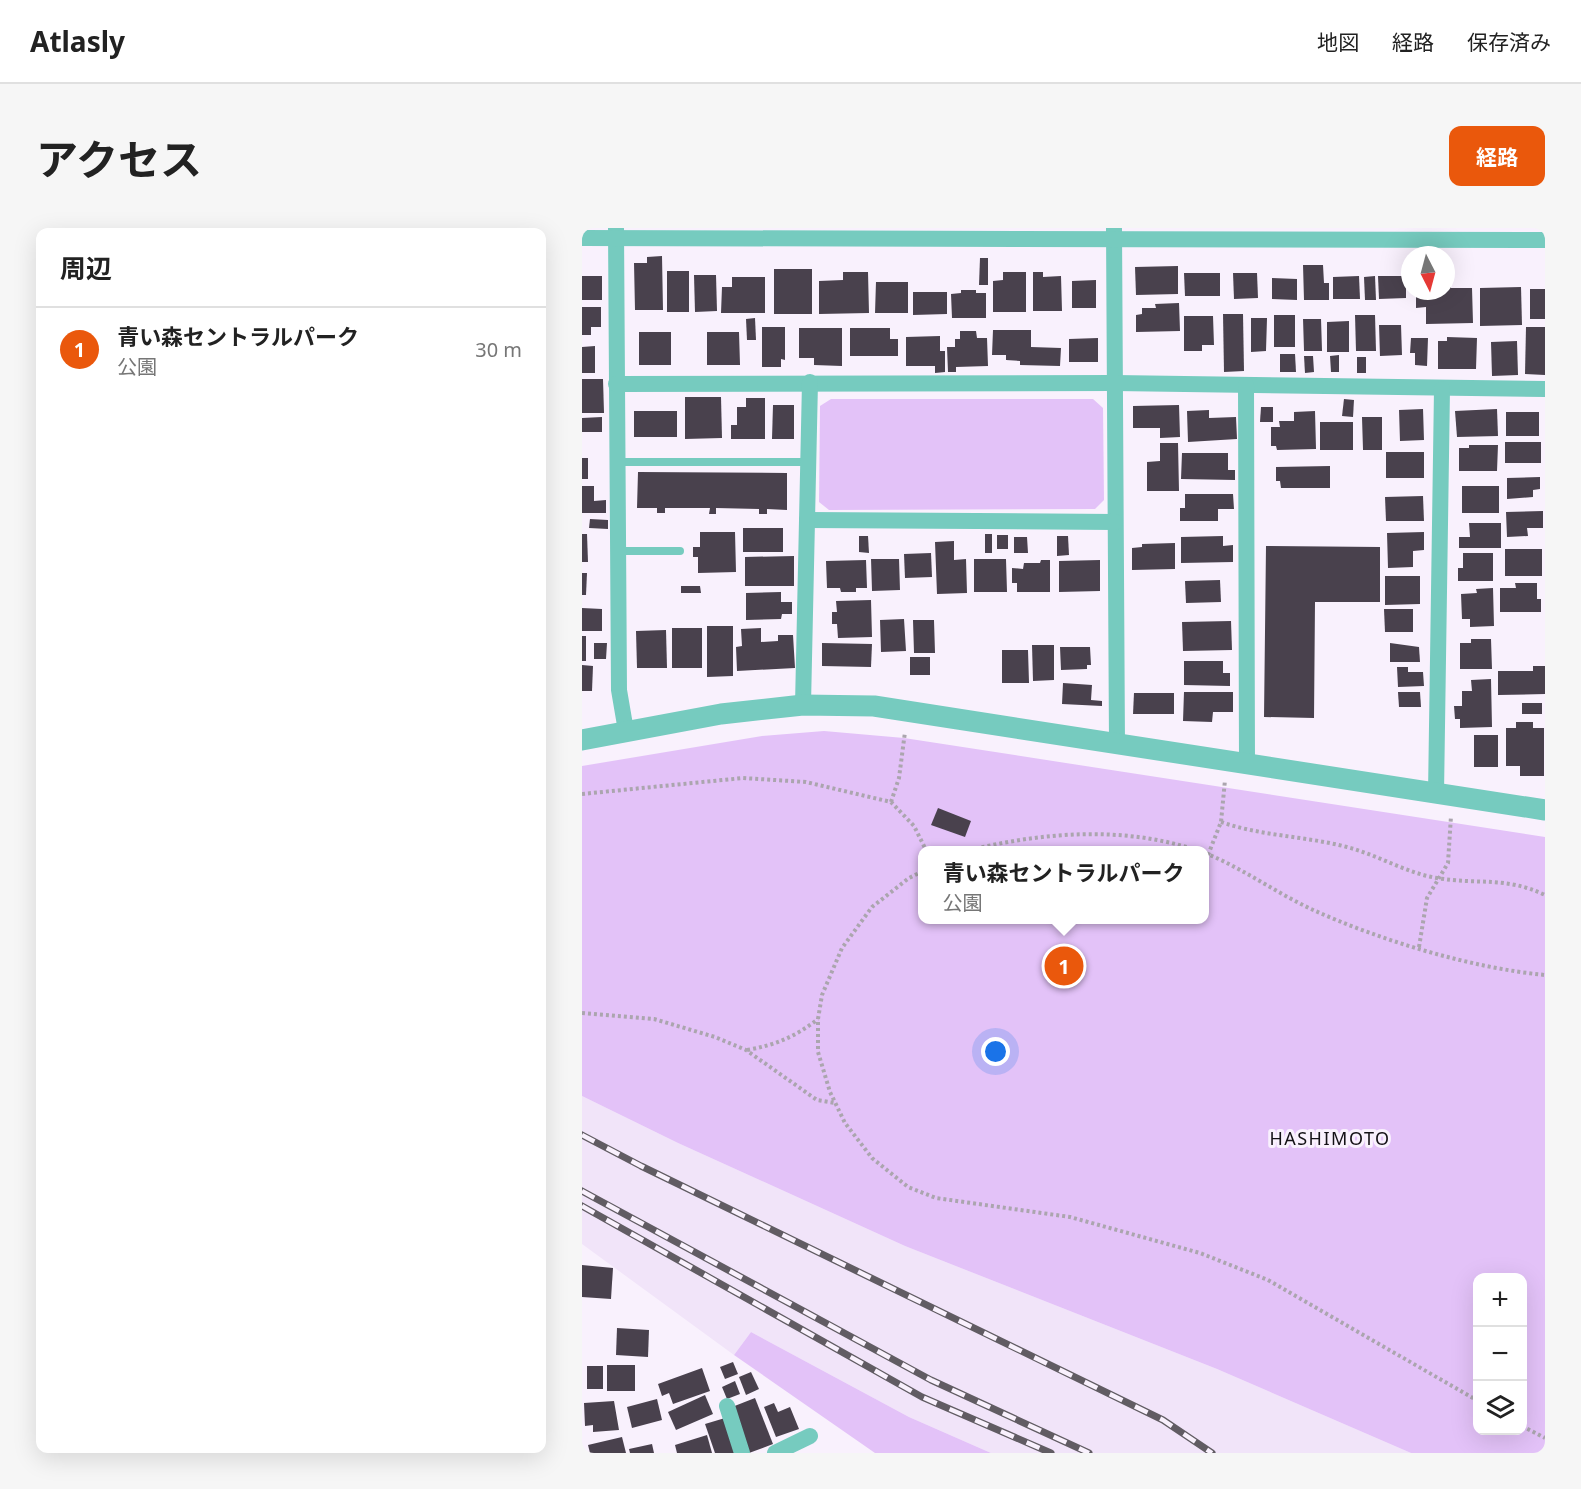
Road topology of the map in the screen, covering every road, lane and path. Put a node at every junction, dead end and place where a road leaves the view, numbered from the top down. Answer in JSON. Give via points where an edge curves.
{"nodes":[{"id":1,"x":616,"y":233,"type":"edge"},
{"id":2,"x":1114,"y":234,"type":"edge"},
{"id":3,"x":582,"y":238,"type":"edge"},
{"id":4,"x":1545,"y":240,"type":"edge"},
{"id":5,"x":810,"y":382,"type":"junction"},
{"id":6,"x":1115,"y":383,"type":"junction"},
{"id":7,"x":616,"y":384,"type":"junction"},
{"id":8,"x":1246,"y":385,"type":"junction"},
{"id":9,"x":1442,"y":389,"type":"junction"},
{"id":10,"x":1545,"y":389,"type":"edge"},
{"id":11,"x":616,"y":462,"type":"junction"},
{"id":12,"x":809,"y":462,"type":"junction"},
{"id":13,"x":807,"y":520,"type":"junction"},
{"id":14,"x":1115,"y":522,"type":"junction"},
{"id":15,"x":617,"y":551,"type":"junction"},
{"id":16,"x":680,"y":551,"type":"dead end"},
{"id":17,"x":803,"y":705,"type":"junction"},
{"id":18,"x":906,"y":730,"type":"dead end"},
{"id":19,"x":626,"y":731,"type":"junction"},
{"id":20,"x":582,"y":740,"type":"edge"},
{"id":21,"x":1117,"y":744,"type":"junction"},
{"id":22,"x":1247,"y":765,"type":"junction"},
{"id":23,"x":1225,"y":778,"type":"dead end"},
{"id":24,"x":582,"y":794,"type":"edge"},
{"id":25,"x":1436,"y":794,"type":"junction"},
{"id":26,"x":891,"y":802,"type":"junction"},
{"id":27,"x":1545,"y":810,"type":"edge"},
{"id":28,"x":1451,"y":815,"type":"dead end"},
{"id":29,"x":1221,"y":822,"type":"junction"},
{"id":30,"x":924,"y":846,"type":"edge"},
{"id":31,"x":994,"y":846,"type":"edge"},
{"id":32,"x":1185,"y":846,"type":"edge"},
{"id":33,"x":1209,"y":849,"type":"edge"},
{"id":34,"x":1209,"y":855,"type":"edge"},
{"id":35,"x":918,"y":874,"type":"edge"},
{"id":36,"x":1439,"y":879,"type":"junction"},
{"id":37,"x":1545,"y":896,"type":"edge"},
{"id":38,"x":1419,"y":947,"type":"junction"},
{"id":39,"x":1545,"y":975,"type":"edge"},
{"id":40,"x":582,"y":1013,"type":"edge"},
{"id":41,"x":818,"y":1019,"type":"junction"},
{"id":42,"x":746,"y":1050,"type":"junction"},
{"id":43,"x":836,"y":1104,"type":"junction"},
{"id":44,"x":1473,"y":1398,"type":"edge"},
{"id":45,"x":727,"y":1406,"type":"dead end"},
{"id":46,"x":1527,"y":1429,"type":"edge"},
{"id":47,"x":810,"y":1437,"type":"dead end"},
{"id":48,"x":1545,"y":1438,"type":"edge"},
{"id":49,"x":742,"y":1453,"type":"edge"},
{"id":50,"x":775,"y":1453,"type":"edge"}],
"edges":[{"from":1,"to":2,"type":"street"},
{"from":1,"to":3,"type":"street"},
{"from":1,"to":7,"type":"street"},
{"from":2,"to":4,"type":"street"},
{"from":2,"to":6,"type":"street"},
{"from":5,"to":6,"type":"street"},
{"from":5,"to":7,"type":"street"},
{"from":5,"to":12,"type":"street"},
{"from":6,"to":8,"type":"street"},
{"from":6,"to":14,"type":"street"},
{"from":7,"to":11,"type":"street"},
{"from":8,"to":9,"type":"street"},
{"from":8,"to":22,"type":"street"},
{"from":9,"to":10,"type":"street"},
{"from":9,"to":25,"type":"street"},
{"from":11,"to":12,"type":"lane"},
{"from":11,"to":15,"type":"street"},
{"from":12,"to":13,"type":"street"},
{"from":13,"to":14,"type":"street"},
{"from":13,"to":17,"type":"street"},
{"from":14,"to":21,"type":"street"},
{"from":15,"to":16,"type":"lane"},
{"from":15,"to":19,"type":"street","via":[[619,690]]},
{"from":17,"to":19,"type":"street","via":[[721,714]]},
{"from":17,"to":21,"type":"street","via":[[874,706]]},
{"from":18,"to":26,"type":"path"},
{"from":19,"to":20,"type":"street"},
{"from":21,"to":22,"type":"street"},
{"from":22,"to":25,"type":"street"},
{"from":23,"to":29,"type":"path"},
{"from":24,"to":26,"type":"path","via":[[743,778],[806,782]]},
{"from":25,"to":27,"type":"street"},
{"from":26,"to":30,"type":"path","via":[[914,826]]},
{"from":28,"to":36,"type":"path","via":[[1448,863]]},
{"from":29,"to":33,"type":"path"},
{"from":29,"to":36,"type":"path","via":[[1345,847]]},
{"from":31,"to":32,"type":"path","via":[[1104,834]]},
{"from":34,"to":38,"type":"path","via":[[1310,908]]},
{"from":35,"to":41,"type":"path","via":[[872,908],[842,948],[822,995]]},
{"from":36,"to":37,"type":"path","via":[[1508,882]]},
{"from":36,"to":38,"type":"path","via":[[1427,898]]},
{"from":38,"to":39,"type":"path","via":[[1483,966]]},
{"from":40,"to":42,"type":"path","via":[[654,1019]]},
{"from":41,"to":42,"type":"path","via":[[773,1046]]},
{"from":41,"to":43,"type":"path","via":[[818,1052]]},
{"from":42,"to":43,"type":"path","via":[[817,1100]]},
{"from":43,"to":44,"type":"path","via":[[845,1123],[873,1158],[908,1187],[936,1198],[1070,1217],[1200,1253],[1268,1280]]},
{"from":45,"to":49,"type":"street"},
{"from":46,"to":48,"type":"path"},
{"from":47,"to":50,"type":"street"}]}
